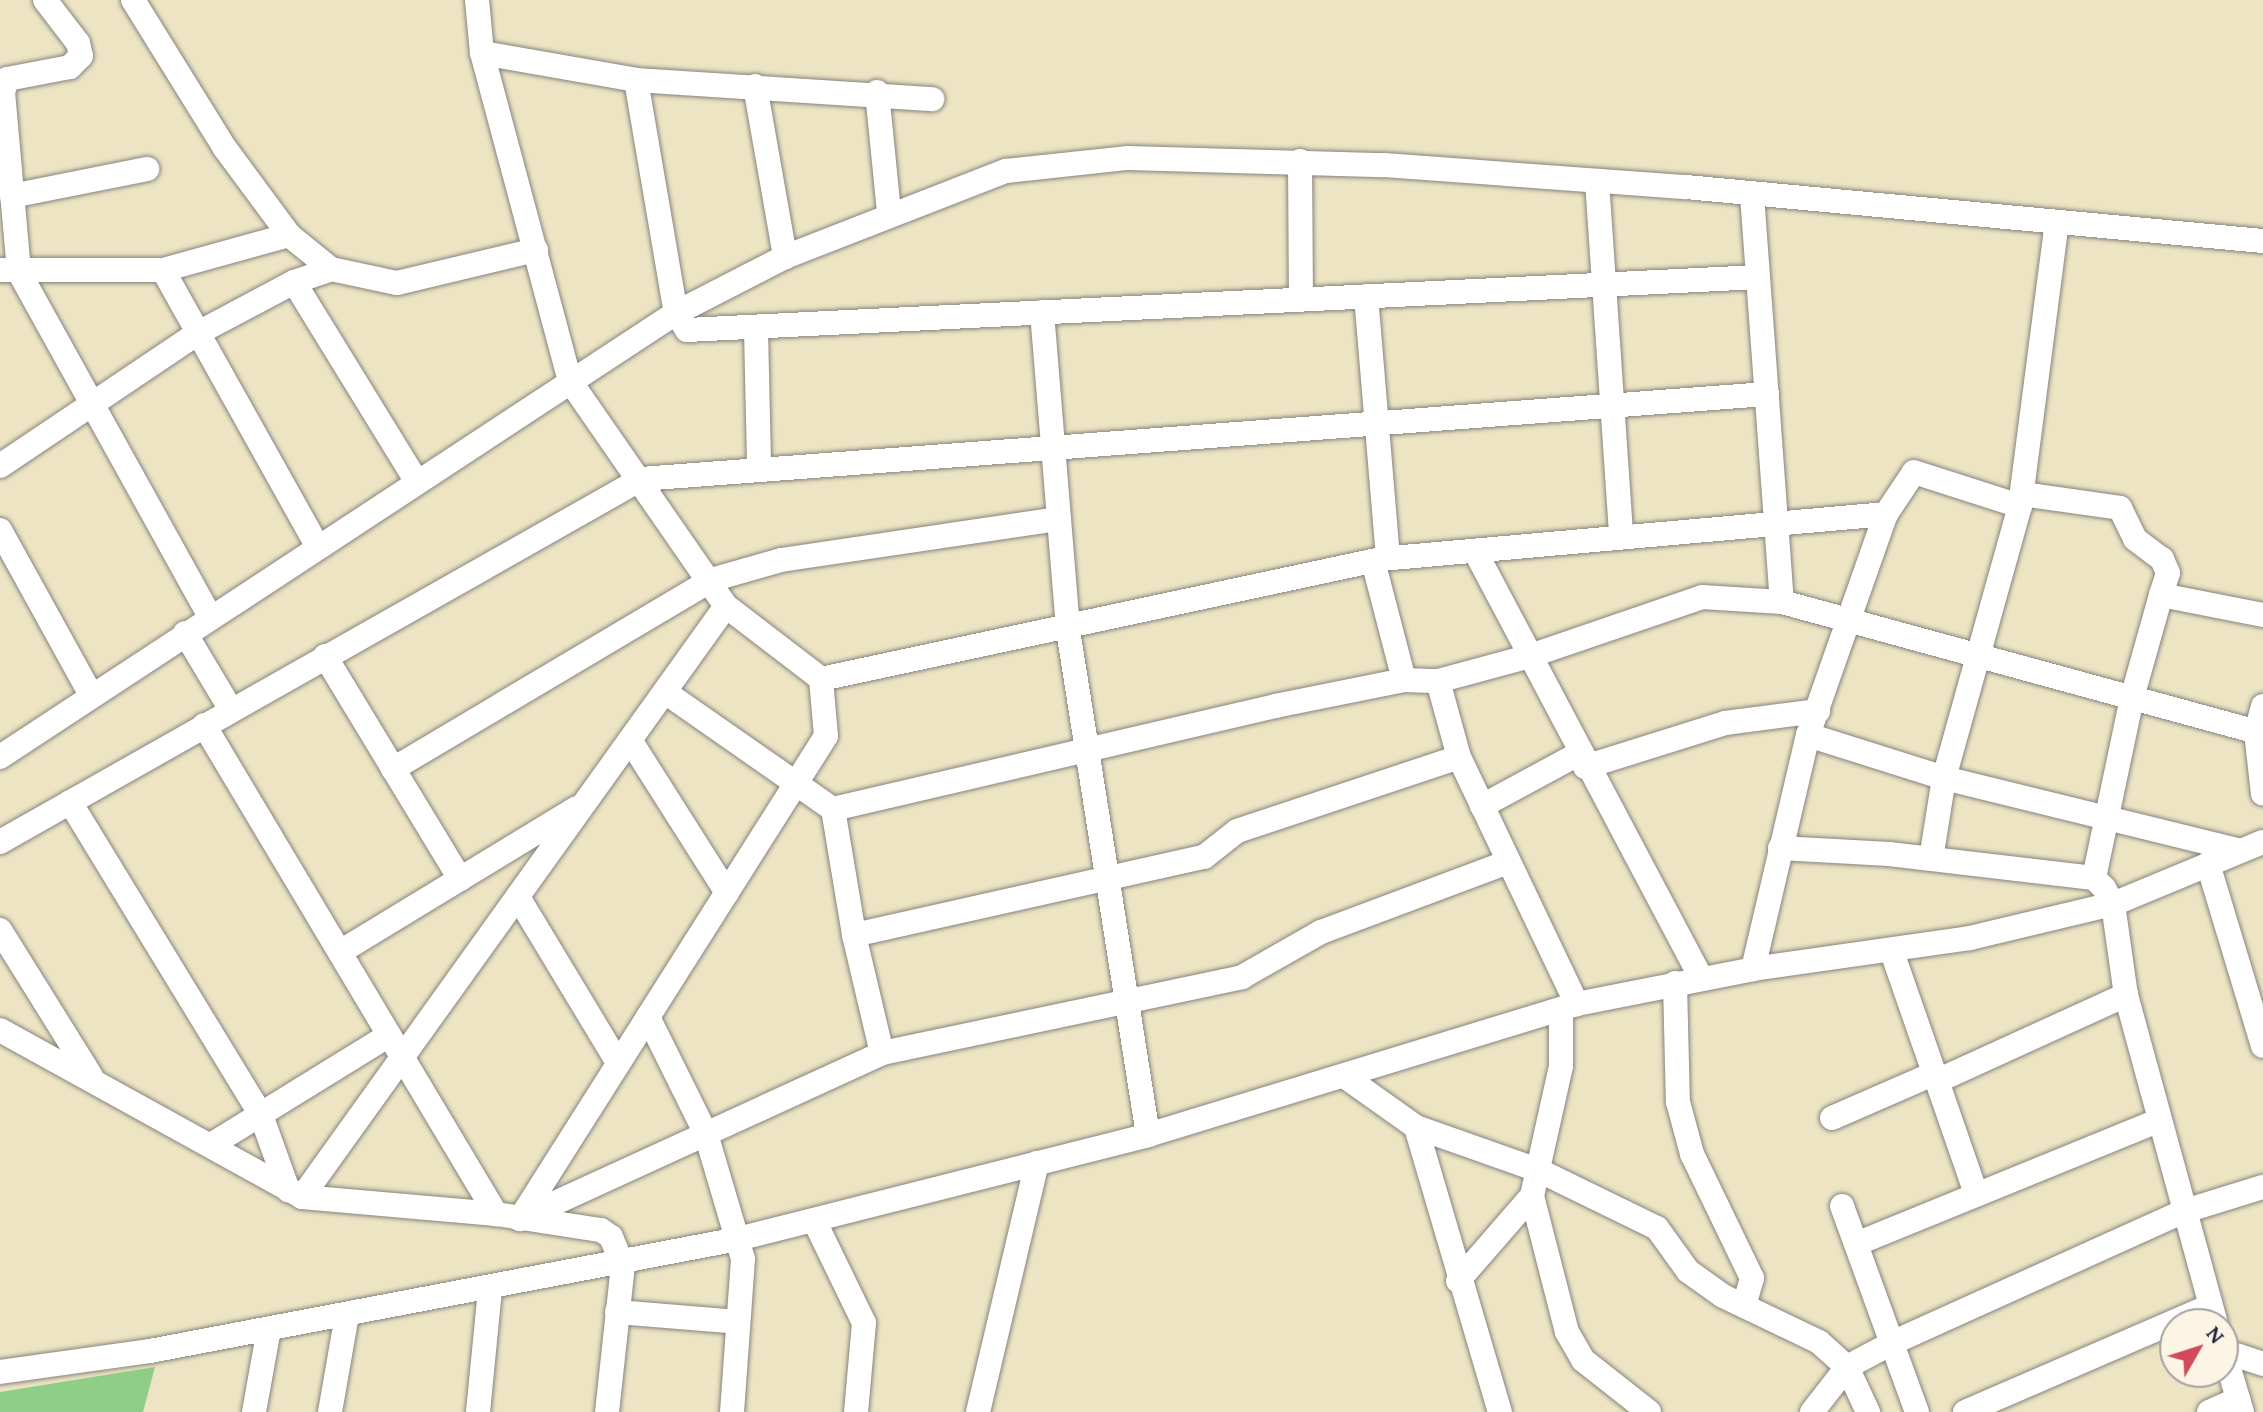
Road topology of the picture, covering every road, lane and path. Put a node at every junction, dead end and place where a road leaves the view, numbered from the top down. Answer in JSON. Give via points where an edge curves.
{"nodes":[{"id":1,"x":45,"y":0,"type":"edge"},
{"id":2,"x":133,"y":0,"type":"edge"},
{"id":3,"x":477,"y":0,"type":"edge"},
{"id":4,"x":482,"y":53,"type":"junction"},
{"id":5,"x":636,"y":80,"type":"junction"},
{"id":6,"x":755,"y":86,"type":"junction"},
{"id":7,"x":877,"y":92,"type":"junction"},
{"id":8,"x":932,"y":99,"type":"dead end"},
{"id":9,"x":1300,"y":161,"type":"junction"},
{"id":10,"x":147,"y":169,"type":"dead end"},
{"id":11,"x":1597,"y":181,"type":"junction"},
{"id":12,"x":1752,"y":195,"type":"junction"},
{"id":13,"x":12,"y":196,"type":"junction"},
{"id":14,"x":889,"y":213,"type":"junction"},
{"id":15,"x":2057,"y":223,"type":"junction"},
{"id":16,"x":289,"y":235,"type":"junction"},
{"id":17,"x":2263,"y":241,"type":"edge"},
{"id":18,"x":536,"y":250,"type":"junction"},
{"id":19,"x":785,"y":257,"type":"junction"},
{"id":20,"x":331,"y":269,"type":"junction"},
{"id":21,"x":163,"y":270,"type":"junction"},
{"id":22,"x":10,"y":271,"type":"edge"},
{"id":23,"x":1758,"y":277,"type":"junction"},
{"id":24,"x":294,"y":282,"type":"junction"},
{"id":25,"x":1601,"y":284,"type":"junction"},
{"id":26,"x":1366,"y":296,"type":"junction"},
{"id":27,"x":1301,"y":299,"type":"junction"},
{"id":28,"x":1042,"y":312,"type":"junction"},
{"id":29,"x":676,"y":313,"type":"junction"},
{"id":30,"x":756,"y":330,"type":"junction"},
{"id":31,"x":198,"y":333,"type":"junction"},
{"id":32,"x":570,"y":381,"type":"junction"},
{"id":33,"x":1767,"y":394,"type":"junction"},
{"id":34,"x":89,"y":406,"type":"junction"},
{"id":35,"x":1612,"y":407,"type":"junction"},
{"id":36,"x":1377,"y":426,"type":"junction"},
{"id":37,"x":1053,"y":447,"type":"junction"},
{"id":38,"x":0,"y":466,"type":"edge"},
{"id":39,"x":759,"y":467,"type":"junction"},
{"id":40,"x":641,"y":479,"type":"junction"},
{"id":41,"x":416,"y":480,"type":"junction"},
{"id":42,"x":2021,"y":500,"type":"junction"},
{"id":43,"x":1886,"y":514,"type":"junction"},
{"id":44,"x":1059,"y":519,"type":"junction"},
{"id":45,"x":1776,"y":524,"type":"junction"},
{"id":46,"x":0,"y":530,"type":"edge"},
{"id":47,"x":1621,"y":537,"type":"junction"},
{"id":48,"x":317,"y":545,"type":"junction"},
{"id":49,"x":1475,"y":551,"type":"junction"},
{"id":50,"x":1381,"y":559,"type":"junction"},
{"id":51,"x":711,"y":580,"type":"junction"},
{"id":52,"x":2161,"y":595,"type":"junction"},
{"id":53,"x":1782,"y":602,"type":"junction"},
{"id":54,"x":726,"y":606,"type":"junction"},
{"id":55,"x":2263,"y":615,"type":"edge"},
{"id":56,"x":210,"y":617,"type":"junction"},
{"id":57,"x":1848,"y":620,"type":"junction"},
{"id":58,"x":1068,"y":630,"type":"junction"},
{"id":59,"x":185,"y":633,"type":"junction"},
{"id":60,"x":325,"y":656,"type":"junction"},
{"id":61,"x":1978,"y":656,"type":"junction"},
{"id":62,"x":1527,"y":657,"type":"junction"},
{"id":63,"x":821,"y":679,"type":"junction"},
{"id":64,"x":1404,"y":680,"type":"junction"},
{"id":65,"x":1438,"y":681,"type":"junction"},
{"id":66,"x":665,"y":692,"type":"junction"},
{"id":67,"x":91,"y":695,"type":"junction"},
{"id":68,"x":2132,"y":698,"type":"junction"},
{"id":69,"x":2263,"y":706,"type":"edge"},
{"id":70,"x":231,"y":710,"type":"junction"},
{"id":71,"x":1818,"y":711,"type":"junction"},
{"id":72,"x":204,"y":725,"type":"junction"},
{"id":73,"x":2256,"y":732,"type":"junction"},
{"id":74,"x":1808,"y":735,"type":"junction"},
{"id":75,"x":630,"y":740,"type":"junction"},
{"id":76,"x":1086,"y":752,"type":"junction"},
{"id":77,"x":0,"y":757,"type":"edge"},
{"id":78,"x":1459,"y":757,"type":"junction"},
{"id":79,"x":1582,"y":761,"type":"junction"},
{"id":80,"x":393,"y":769,"type":"junction"},
{"id":81,"x":1944,"y":778,"type":"junction"},
{"id":82,"x":796,"y":783,"type":"junction"},
{"id":83,"x":2263,"y":794,"type":"edge"},
{"id":84,"x":70,"y":802,"type":"junction"},
{"id":85,"x":585,"y":803,"type":"junction"},
{"id":86,"x":1482,"y":806,"type":"junction"},
{"id":87,"x":833,"y":809,"type":"junction"},
{"id":88,"x":2106,"y":817,"type":"junction"},
{"id":89,"x":0,"y":842,"type":"edge"},
{"id":90,"x":2263,"y":842,"type":"edge"},
{"id":91,"x":1780,"y":848,"type":"junction"},
{"id":92,"x":2238,"y":850,"type":"junction"},
{"id":93,"x":1931,"y":859,"type":"junction"},
{"id":94,"x":1506,"y":863,"type":"junction"},
{"id":95,"x":2208,"y":864,"type":"junction"},
{"id":96,"x":2094,"y":878,"type":"junction"},
{"id":97,"x":460,"y":879,"type":"junction"},
{"id":98,"x":1104,"y":879,"type":"junction"},
{"id":99,"x":727,"y":893,"type":"junction"},
{"id":100,"x":518,"y":897,"type":"junction"},
{"id":101,"x":2113,"y":904,"type":"junction"},
{"id":102,"x":0,"y":930,"type":"edge"},
{"id":103,"x":854,"y":935,"type":"junction"},
{"id":104,"x":340,"y":952,"type":"junction"},
{"id":105,"x":1892,"y":952,"type":"junction"},
{"id":106,"x":1753,"y":969,"type":"junction"},
{"id":107,"x":1701,"y":978,"type":"junction"},
{"id":108,"x":1675,"y":983,"type":"junction"},
{"id":109,"x":2126,"y":995,"type":"junction"},
{"id":110,"x":1125,"y":1002,"type":"junction"},
{"id":111,"x":1569,"y":1006,"type":"junction"},
{"id":112,"x":648,"y":1017,"type":"junction"},
{"id":113,"x":0,"y":1030,"type":"edge"},
{"id":114,"x":389,"y":1035,"type":"junction"},
{"id":115,"x":2263,"y":1046,"type":"edge"},
{"id":116,"x":882,"y":1053,"type":"junction"},
{"id":117,"x":402,"y":1058,"type":"junction"},
{"id":118,"x":618,"y":1063,"type":"junction"},
{"id":119,"x":91,"y":1076,"type":"junction"},
{"id":120,"x":1936,"y":1077,"type":"junction"},
{"id":121,"x":1347,"y":1078,"type":"junction"},
{"id":122,"x":261,"y":1115,"type":"junction"},
{"id":123,"x":1832,"y":1118,"type":"dead end"},
{"id":124,"x":2158,"y":1121,"type":"junction"},
{"id":125,"x":1416,"y":1127,"type":"junction"},
{"id":126,"x":706,"y":1134,"type":"junction"},
{"id":127,"x":1148,"y":1135,"type":"junction"},
{"id":128,"x":211,"y":1145,"type":"junction"},
{"id":129,"x":1037,"y":1163,"type":"junction"},
{"id":130,"x":1540,"y":1171,"type":"junction"},
{"id":131,"x":2263,"y":1187,"type":"edge"},
{"id":132,"x":1975,"y":1191,"type":"junction"},
{"id":133,"x":295,"y":1193,"type":"junction"},
{"id":134,"x":1532,"y":1196,"type":"junction"},
{"id":135,"x":1842,"y":1206,"type":"dead end"},
{"id":136,"x":2182,"y":1212,"type":"junction"},
{"id":137,"x":496,"y":1214,"type":"junction"},
{"id":138,"x":520,"y":1219,"type":"junction"},
{"id":139,"x":814,"y":1220,"type":"junction"},
{"id":140,"x":738,"y":1239,"type":"junction"},
{"id":141,"x":1856,"y":1244,"type":"junction"},
{"id":142,"x":623,"y":1265,"type":"junction"},
{"id":143,"x":1458,"y":1281,"type":"junction"},
{"id":144,"x":490,"y":1289,"type":"junction"},
{"id":145,"x":1744,"y":1306,"type":"junction"},
{"id":146,"x":2211,"y":1308,"type":"edge"},
{"id":147,"x":617,"y":1312,"type":"junction"},
{"id":148,"x":347,"y":1315,"type":"junction"},
{"id":149,"x":738,"y":1322,"type":"junction"},
{"id":150,"x":269,"y":1329,"type":"junction"},
{"id":151,"x":2159,"y":1336,"type":"edge"},
{"id":152,"x":1892,"y":1343,"type":"junction"},
{"id":153,"x":2239,"y":1355,"type":"edge"},
{"id":154,"x":2263,"y":1364,"type":"edge"},
{"id":155,"x":1847,"y":1367,"type":"junction"},
{"id":156,"x":0,"y":1372,"type":"edge"},
{"id":157,"x":2240,"y":1406,"type":"edge"},
{"id":158,"x":254,"y":1412,"type":"edge"},
{"id":159,"x":330,"y":1412,"type":"edge"},
{"id":160,"x":478,"y":1412,"type":"edge"},
{"id":161,"x":607,"y":1412,"type":"edge"},
{"id":162,"x":732,"y":1412,"type":"edge"},
{"id":163,"x":856,"y":1412,"type":"edge"},
{"id":164,"x":978,"y":1412,"type":"edge"},
{"id":165,"x":1500,"y":1412,"type":"edge"},
{"id":166,"x":1649,"y":1412,"type":"edge"},
{"id":167,"x":1812,"y":1412,"type":"edge"},
{"id":168,"x":1868,"y":1412,"type":"edge"},
{"id":169,"x":1917,"y":1412,"type":"edge"},
{"id":170,"x":1965,"y":1412,"type":"edge"},
{"id":171,"x":2209,"y":1412,"type":"edge"}],
"edges":[{"from":1,"to":13,"type":"street","via":[[78,43],[81,56],[70,67],[7,79],[3,92]]},
{"from":2,"to":16,"type":"street","via":[[224,147]]},
{"from":3,"to":4,"type":"street"},
{"from":4,"to":5,"type":"street"},
{"from":4,"to":18,"type":"street"},
{"from":5,"to":6,"type":"street"},
{"from":5,"to":29,"type":"street"},
{"from":6,"to":7,"type":"street"},
{"from":6,"to":19,"type":"street"},
{"from":7,"to":8,"type":"street"},
{"from":7,"to":14,"type":"street"},
{"from":9,"to":11,"type":"street"},
{"from":9,"to":14,"type":"street","via":[[1128,158],[1049,165],[1006,171]]},
{"from":9,"to":27,"type":"street"},
{"from":10,"to":13,"type":"street"},
{"from":11,"to":12,"type":"street"},
{"from":11,"to":25,"type":"street"},
{"from":12,"to":15,"type":"street"},
{"from":12,"to":23,"type":"street"},
{"from":13,"to":22,"type":"street"},
{"from":14,"to":19,"type":"street"},
{"from":15,"to":17,"type":"street"},
{"from":15,"to":42,"type":"street"},
{"from":16,"to":20,"type":"street"},
{"from":16,"to":21,"type":"street"},
{"from":18,"to":20,"type":"street","via":[[397,283]]},
{"from":18,"to":32,"type":"street"},
{"from":19,"to":29,"type":"street"},
{"from":20,"to":24,"type":"street"},
{"from":21,"to":22,"type":"street"},
{"from":21,"to":31,"type":"street"},
{"from":22,"to":34,"type":"street"},
{"from":23,"to":25,"type":"street"},
{"from":23,"to":33,"type":"street"},
{"from":24,"to":31,"type":"street"},
{"from":24,"to":41,"type":"street"},
{"from":25,"to":26,"type":"street"},
{"from":25,"to":35,"type":"street"},
{"from":26,"to":27,"type":"street"},
{"from":26,"to":36,"type":"street"},
{"from":27,"to":28,"type":"street"},
{"from":28,"to":30,"type":"street"},
{"from":28,"to":37,"type":"street"},
{"from":29,"to":30,"type":"street","via":[[687,330]]},
{"from":29,"to":32,"type":"street"},
{"from":30,"to":39,"type":"street"},
{"from":31,"to":34,"type":"street"},
{"from":31,"to":48,"type":"street"},
{"from":32,"to":40,"type":"street"},
{"from":32,"to":41,"type":"street"},
{"from":33,"to":35,"type":"street"},
{"from":33,"to":45,"type":"street"},
{"from":34,"to":38,"type":"street"},
{"from":34,"to":56,"type":"street"},
{"from":35,"to":36,"type":"street"},
{"from":35,"to":47,"type":"street"},
{"from":36,"to":37,"type":"street"},
{"from":36,"to":50,"type":"street"},
{"from":37,"to":39,"type":"street"},
{"from":37,"to":44,"type":"street"},
{"from":39,"to":40,"type":"street"},
{"from":40,"to":51,"type":"street"},
{"from":40,"to":60,"type":"street"},
{"from":41,"to":48,"type":"street"},
{"from":42,"to":43,"type":"street","via":[[1914,472]]},
{"from":42,"to":52,"type":"street","via":[[2120,508],[2135,539],[2162,559],[2168,573]]},
{"from":42,"to":61,"type":"street"},
{"from":43,"to":45,"type":"street"},
{"from":43,"to":57,"type":"street"},
{"from":44,"to":51,"type":"street","via":[[781,560]]},
{"from":44,"to":58,"type":"street"},
{"from":45,"to":47,"type":"street"},
{"from":45,"to":53,"type":"street"},
{"from":46,"to":67,"type":"street"},
{"from":47,"to":49,"type":"street"},
{"from":48,"to":56,"type":"street"},
{"from":49,"to":50,"type":"street"},
{"from":49,"to":62,"type":"street"},
{"from":50,"to":58,"type":"street"},
{"from":50,"to":64,"type":"street"},
{"from":51,"to":54,"type":"street"},
{"from":51,"to":80,"type":"street"},
{"from":52,"to":55,"type":"street"},
{"from":52,"to":68,"type":"street"},
{"from":53,"to":57,"type":"street"},
{"from":53,"to":62,"type":"street","via":[[1702,597]]},
{"from":54,"to":63,"type":"street"},
{"from":54,"to":66,"type":"street"},
{"from":56,"to":59,"type":"street"},
{"from":57,"to":61,"type":"street"},
{"from":57,"to":71,"type":"street"},
{"from":58,"to":63,"type":"street"},
{"from":58,"to":76,"type":"street"},
{"from":59,"to":67,"type":"street"},
{"from":59,"to":70,"type":"street"},
{"from":60,"to":70,"type":"street"},
{"from":60,"to":80,"type":"street"},
{"from":61,"to":68,"type":"street"},
{"from":61,"to":81,"type":"street"},
{"from":62,"to":65,"type":"street"},
{"from":62,"to":79,"type":"street"},
{"from":63,"to":82,"type":"street","via":[[826,736]]},
{"from":64,"to":65,"type":"street"},
{"from":64,"to":76,"type":"street"},
{"from":65,"to":78,"type":"street"},
{"from":66,"to":75,"type":"street"},
{"from":66,"to":82,"type":"street"},
{"from":67,"to":77,"type":"street"},
{"from":68,"to":73,"type":"street"},
{"from":68,"to":88,"type":"street"},
{"from":69,"to":73,"type":"street"},
{"from":70,"to":72,"type":"street"},
{"from":71,"to":74,"type":"street"},
{"from":71,"to":79,"type":"street","via":[[1725,723]]},
{"from":72,"to":84,"type":"street"},
{"from":72,"to":104,"type":"street"},
{"from":73,"to":83,"type":"street"},
{"from":74,"to":81,"type":"street"},
{"from":74,"to":91,"type":"street"},
{"from":75,"to":85,"type":"street"},
{"from":75,"to":99,"type":"street"},
{"from":76,"to":87,"type":"street"},
{"from":76,"to":98,"type":"street"},
{"from":78,"to":86,"type":"street"},
{"from":78,"to":98,"type":"street","via":[[1237,831],[1204,857]]},
{"from":79,"to":86,"type":"street"},
{"from":79,"to":107,"type":"street"},
{"from":80,"to":97,"type":"street"},
{"from":81,"to":88,"type":"street"},
{"from":81,"to":93,"type":"street"},
{"from":82,"to":87,"type":"street"},
{"from":82,"to":99,"type":"street"},
{"from":84,"to":89,"type":"street"},
{"from":84,"to":122,"type":"street"},
{"from":85,"to":97,"type":"street"},
{"from":85,"to":100,"type":"street"},
{"from":86,"to":94,"type":"street"},
{"from":87,"to":103,"type":"street"},
{"from":88,"to":92,"type":"street"},
{"from":88,"to":96,"type":"street"},
{"from":90,"to":92,"type":"street"},
{"from":91,"to":93,"type":"street"},
{"from":91,"to":106,"type":"street"},
{"from":92,"to":95,"type":"street"},
{"from":93,"to":96,"type":"street"},
{"from":94,"to":110,"type":"street","via":[[1321,932],[1242,977]]},
{"from":94,"to":111,"type":"street"},
{"from":95,"to":101,"type":"street"},
{"from":95,"to":115,"type":"street"},
{"from":96,"to":101,"type":"street"},
{"from":97,"to":104,"type":"street"},
{"from":98,"to":103,"type":"street"},
{"from":98,"to":110,"type":"street"},
{"from":99,"to":112,"type":"street"},
{"from":100,"to":117,"type":"street"},
{"from":100,"to":118,"type":"street"},
{"from":101,"to":105,"type":"street"},
{"from":101,"to":109,"type":"street"},
{"from":102,"to":119,"type":"street"},
{"from":103,"to":116,"type":"street"},
{"from":104,"to":114,"type":"street"},
{"from":105,"to":106,"type":"street"},
{"from":105,"to":120,"type":"street"},
{"from":106,"to":107,"type":"street"},
{"from":107,"to":108,"type":"street"},
{"from":108,"to":111,"type":"street"},
{"from":108,"to":145,"type":"street","via":[[1678,1102],[1692,1154],[1752,1278]]},
{"from":109,"to":120,"type":"street"},
{"from":109,"to":124,"type":"street"},
{"from":110,"to":116,"type":"street"},
{"from":110,"to":127,"type":"street"},
{"from":111,"to":121,"type":"street"},
{"from":111,"to":130,"type":"street"},
{"from":112,"to":118,"type":"street"},
{"from":112,"to":126,"type":"street"},
{"from":113,"to":119,"type":"street"},
{"from":114,"to":117,"type":"street"},
{"from":114,"to":122,"type":"street"},
{"from":116,"to":126,"type":"street"},
{"from":117,"to":133,"type":"street"},
{"from":117,"to":137,"type":"street"},
{"from":118,"to":138,"type":"street"},
{"from":119,"to":128,"type":"street"},
{"from":120,"to":123,"type":"street"},
{"from":120,"to":132,"type":"street"},
{"from":121,"to":125,"type":"street"},
{"from":121,"to":127,"type":"street"},
{"from":122,"to":128,"type":"street"},
{"from":122,"to":133,"type":"street"},
{"from":124,"to":132,"type":"street"},
{"from":124,"to":136,"type":"street"},
{"from":125,"to":130,"type":"street"},
{"from":125,"to":143,"type":"street"},
{"from":126,"to":138,"type":"street"},
{"from":126,"to":140,"type":"street"},
{"from":127,"to":129,"type":"street"},
{"from":128,"to":133,"type":"street"},
{"from":129,"to":139,"type":"street"},
{"from":129,"to":164,"type":"street"},
{"from":130,"to":134,"type":"street"},
{"from":130,"to":145,"type":"street","via":[[1657,1228],[1688,1271]]},
{"from":131,"to":136,"type":"street"},
{"from":132,"to":141,"type":"street"},
{"from":133,"to":137,"type":"street"},
{"from":134,"to":143,"type":"street"},
{"from":134,"to":166,"type":"street","via":[[1567,1332],[1583,1360]]},
{"from":135,"to":141,"type":"street"},
{"from":136,"to":146,"type":"street"},
{"from":136,"to":152,"type":"street"},
{"from":137,"to":138,"type":"street"},
{"from":138,"to":142,"type":"street","via":[[601,1230],[617,1245]]},
{"from":139,"to":140,"type":"street"},
{"from":139,"to":163,"type":"street","via":[[864,1323]]},
{"from":140,"to":142,"type":"street"},
{"from":140,"to":149,"type":"street","via":[[743,1259]]},
{"from":141,"to":152,"type":"street"},
{"from":142,"to":144,"type":"street"},
{"from":142,"to":147,"type":"street"},
{"from":143,"to":165,"type":"street"},
{"from":144,"to":148,"type":"street"},
{"from":144,"to":160,"type":"street"},
{"from":145,"to":155,"type":"street","via":[[1819,1342]]},
{"from":147,"to":149,"type":"street"},
{"from":147,"to":161,"type":"street"},
{"from":148,"to":150,"type":"street"},
{"from":148,"to":159,"type":"street"},
{"from":149,"to":162,"type":"street"},
{"from":150,"to":156,"type":"street"},
{"from":150,"to":158,"type":"street"},
{"from":151,"to":170,"type":"street"},
{"from":152,"to":155,"type":"street"},
{"from":152,"to":169,"type":"street"},
{"from":153,"to":154,"type":"street"},
{"from":155,"to":167,"type":"street"},
{"from":155,"to":168,"type":"street"},
{"from":157,"to":171,"type":"street"}]}
